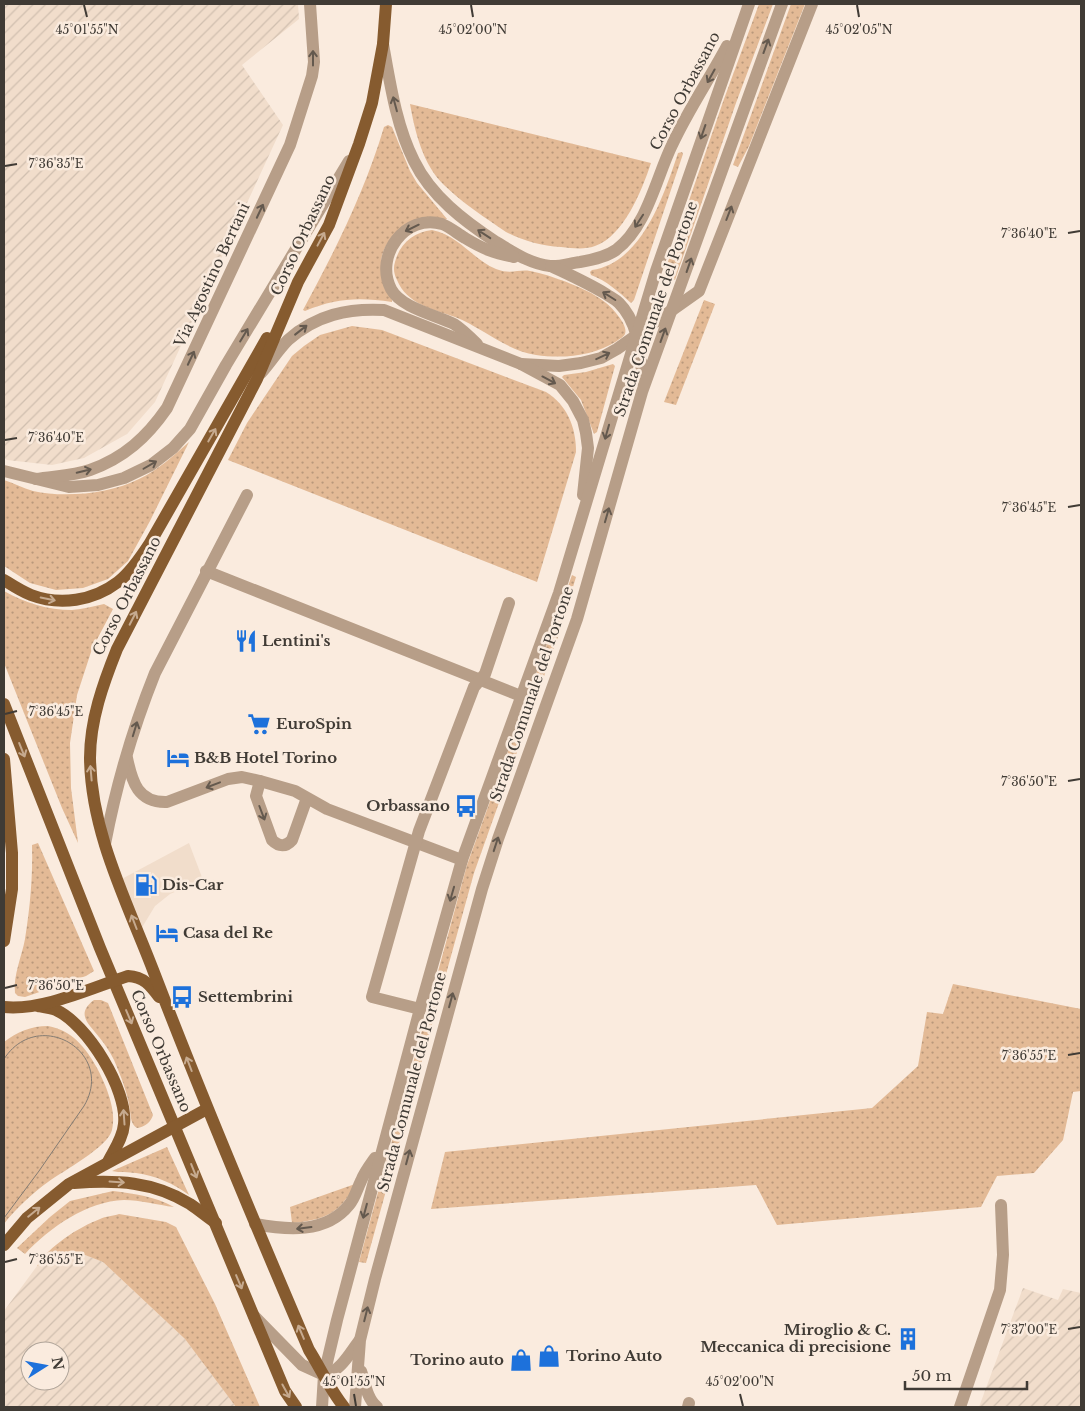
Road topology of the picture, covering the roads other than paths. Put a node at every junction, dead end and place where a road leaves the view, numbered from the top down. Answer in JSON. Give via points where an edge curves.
{"nodes":[{"id":1,"x":310,"y":4,"type":"edge"},
{"id":2,"x":386,"y":4,"type":"edge"},
{"id":3,"x":749,"y":4,"type":"edge"},
{"id":4,"x":782,"y":4,"type":"edge"},
{"id":5,"x":812,"y":4,"type":"edge"},
{"id":6,"x":743,"y":18,"type":"junction"},
{"id":7,"x":383,"y":44,"type":"junction"},
{"id":8,"x":360,"y":144,"type":"junction"},
{"id":9,"x":522,"y":258,"type":"junction"},
{"id":10,"x":551,"y":266,"type":"junction"},
{"id":11,"x":298,"y":282,"type":"junction"},
{"id":12,"x":672,"y":311,"type":"junction"},
{"id":13,"x":636,"y":335,"type":"junction"},
{"id":14,"x":485,"y":350,"type":"junction"},
{"id":15,"x":520,"y":364,"type":"junction"},
{"id":16,"x":257,"y":379,"type":"junction"},
{"id":17,"x":642,"y":392,"type":"junction"},
{"id":18,"x":4,"y":471,"type":"edge"},
{"id":19,"x":36,"y":479,"type":"junction"},
{"id":20,"x":246,"y":495,"type":"dead end"},
{"id":21,"x":580,"y":528,"type":"junction"},
{"id":22,"x":206,"y":572,"type":"junction"},
{"id":23,"x":4,"y":580,"type":"edge"},
{"id":24,"x":510,"y":603,"type":"dead end"},
{"id":25,"x":480,"y":680,"type":"junction"},
{"id":26,"x":521,"y":696,"type":"junction"},
{"id":27,"x":4,"y":704,"type":"edge"},
{"id":28,"x":127,"y":756,"type":"junction"},
{"id":29,"x":4,"y":758,"type":"edge"},
{"id":30,"x":260,"y":781,"type":"junction"},
{"id":31,"x":307,"y":798,"type":"junction"},
{"id":32,"x":416,"y":843,"type":"junction"},
{"id":33,"x":105,"y":844,"type":"junction"},
{"id":34,"x":462,"y":860,"type":"junction"},
{"id":35,"x":4,"y":940,"type":"edge"},
{"id":36,"x":114,"y":981,"type":"junction"},
{"id":37,"x":38,"y":1006,"type":"junction"},
{"id":38,"x":4,"y":1007,"type":"edge"},
{"id":39,"x":167,"y":1007,"type":"junction"},
{"id":40,"x":420,"y":1010,"type":"junction"},
{"id":41,"x":207,"y":1109,"type":"junction"},
{"id":42,"x":175,"y":1126,"type":"junction"},
{"id":43,"x":382,"y":1147,"type":"junction"},
{"id":44,"x":108,"y":1162,"type":"junction"},
{"id":45,"x":69,"y":1184,"type":"junction"},
{"id":46,"x":1001,"y":1206,"type":"dead end"},
{"id":47,"x":216,"y":1223,"type":"junction"},
{"id":48,"x":255,"y":1224,"type":"junction"},
{"id":49,"x":4,"y":1245,"type":"edge"},
{"id":50,"x":252,"y":1314,"type":"junction"},
{"id":51,"x":360,"y":1340,"type":"junction"},
{"id":52,"x":358,"y":1362,"type":"junction"},
{"id":53,"x":324,"y":1375,"type":"junction"},
{"id":54,"x":296,"y":1407,"type":"edge"},
{"id":55,"x":322,"y":1407,"type":"edge"},
{"id":56,"x":344,"y":1407,"type":"edge"},
{"id":57,"x":355,"y":1407,"type":"edge"},
{"id":58,"x":377,"y":1407,"type":"edge"},
{"id":59,"x":960,"y":1407,"type":"edge"}],
"edges":[{"from":19,"to":1,"type":"street","name":"Via Agostino Bertani","one_way":true,"via":[[88,470],[112,460],[152,429],[167,408],[290,144],[312,76]]},
{"from":2,"to":7,"type":"main road","name":"Corso Orbassano"},
{"from":3,"to":6,"type":"street","name":"Strada Comunale del Portone"},
{"from":12,"to":4,"type":"street","name":"Strada Comunale del Portone","one_way":true},
{"from":12,"to":5,"type":"street","name":"Corso Orbassano","one_way":true,"via":[[699,291]]},
{"from":6,"to":10,"type":"street","name":"Corso Orbassano","one_way":true,"via":[[672,144],[647,208],[630,235],[616,250],[604,256]]},
{"from":6,"to":13,"type":"street","name":"Strada Comunale del Portone","one_way":true},
{"from":7,"to":8,"type":"main road","name":"Corso Orbassano","via":[[372,103]]},
{"from":9,"to":7,"type":"street","name":"Corso Orbassano","one_way":true,"via":[[470,225],[429,186],[405,137],[392,93]]},
{"from":11,"to":8,"type":"main road","name":"Corso Orbassano","one_way":true,"via":[[329,225]]},
{"from":19,"to":8,"type":"street","name":"Via Agostino Bertani","one_way":true,"via":[[69,487],[98,484],[124,478],[173,448],[190,429]]},
{"from":9,"to":10,"type":"street","name":"Corso Orbassano"},
{"from":9,"to":14,"type":"street","name":"Corso Orbassano","one_way":true,"via":[[492,253],[443,224],[428,222],[414,225],[398,236],[389,253],[386,270],[391,289],[399,298],[455,325]]},
{"from":13,"to":10,"type":"street","name":"Corso Orbassano","one_way":true,"via":[[618,302]]},
{"from":11,"to":16,"type":"main road","name":"Corso Orbassano"},
{"from":23,"to":11,"type":"main road","one_way":true,"via":[[30,595],[53,601],[76,601],[98,595],[119,582],[150,543]]},
{"from":12,"to":13,"type":"street","name":"Corso Orbassano"},
{"from":17,"to":12,"type":"street","name":"Strada Comunale del Portone","one_way":true},
{"from":15,"to":13,"type":"street","name":"Corso Orbassano","one_way":true,"via":[[581,364],[600,358]]},
{"from":13,"to":17,"type":"street","name":"Corso Orbassano","via":[[642,364]]},
{"from":13,"to":21,"type":"street","name":"Strada Comunale del Portone","one_way":true},
{"from":14,"to":15,"type":"street","name":"Corso Orbassano"},
{"from":16,"to":14,"type":"street","name":"Corso Orbassano","one_way":true,"via":[[287,342],[305,326],[340,312],[384,310]]},
{"from":15,"to":21,"type":"street","name":"Corso Orbassano","one_way":true,"via":[[560,385],[583,420],[588,448]]},
{"from":33,"to":16,"type":"main road","name":"Corso Orbassano","one_way":true,"via":[[98,821],[90,757],[100,693],[117,649]]},
{"from":51,"to":17,"type":"street","name":"Strada Comunale del Portone","one_way":true,"via":[[482,889],[577,619]]},
{"from":18,"to":19,"type":"street","name":"Via Agostino Bertani"},
{"from":20,"to":22,"type":"street"},
{"from":21,"to":26,"type":"street","name":"Strada Comunale del Portone"},
{"from":22,"to":25,"type":"street","name":"Strada Comunale del Portone"},
{"from":28,"to":22,"type":"street","one_way":true,"via":[[155,673]]},
{"from":24,"to":25,"type":"street","name":"Strada Comunale del Portone"},
{"from":25,"to":26,"type":"street","name":"Strada Comunale del Portone"},
{"from":25,"to":32,"type":"street","name":"Strada Comunale del Portone","via":[[474,687]]},
{"from":26,"to":34,"type":"street","name":"Strada Comunale del Portone"},
{"from":27,"to":36,"type":"main road","name":"Corso Orbassano","one_way":true},
{"from":30,"to":28,"type":"street","one_way":true,"via":[[242,777],[228,779],[167,802],[159,802],[151,800],[135,786]]},
{"from":28,"to":33,"type":"street","via":[[115,793]]},
{"from":29,"to":35,"type":"main road","via":[[12,853],[12,889]]},
{"from":30,"to":31,"type":"street"},
{"from":30,"to":31,"type":"street","one_way":true,"via":[[256,796],[276,844],[282,846],[292,840]]},
{"from":31,"to":32,"type":"street","via":[[327,810]]},
{"from":32,"to":34,"type":"street"},
{"from":32,"to":40,"type":"street","name":"Strada Comunale del Portone","via":[[372,997]]},
{"from":39,"to":33,"type":"main road","name":"Corso Orbassano","one_way":true},
{"from":34,"to":40,"type":"street","name":"Strada Comunale del Portone","one_way":true},
{"from":36,"to":37,"type":"main road"},
{"from":36,"to":39,"type":"main road","via":[[128,976],[148,982]]},
{"from":36,"to":42,"type":"main road","name":"Corso Orbassano","one_way":true},
{"from":37,"to":38,"type":"main road"},
{"from":44,"to":37,"type":"main road","one_way":true,"via":[[123,1134],[125,1122],[120,1097],[106,1061],[70,1019],[56,1010]]},
{"from":41,"to":39,"type":"main road","name":"Corso Orbassano","one_way":true},
{"from":40,"to":43,"type":"street","name":"Strada Comunale del Portone"},
{"from":41,"to":42,"type":"main road"},
{"from":41,"to":48,"type":"main road","name":"Corso Orbassano"},
{"from":42,"to":44,"type":"main road"},
{"from":42,"to":47,"type":"main road","name":"Corso Orbassano","one_way":true},
{"from":43,"to":48,"type":"street","one_way":true,"via":[[350,1205],[332,1219],[297,1229]]},
{"from":43,"to":53,"type":"street","name":"Strada Comunale del Portone","one_way":true},
{"from":44,"to":45,"type":"main road"},
{"from":45,"to":47,"type":"main road","one_way":true,"via":[[139,1183],[190,1204]]},
{"from":49,"to":45,"type":"main road","one_way":true,"via":[[27,1218]]},
{"from":46,"to":59,"type":"street","via":[[1003,1255],[1000,1290]]},
{"from":47,"to":50,"type":"main road","name":"Corso Orbassano","one_way":true},
{"from":53,"to":48,"type":"main road","name":"Corso Orbassano","one_way":true,"via":[[309,1350]]},
{"from":50,"to":53,"type":"street","via":[[302,1365]]},
{"from":50,"to":54,"type":"main road","name":"Corso Orbassano","one_way":true,"via":[[285,1391]]},
{"from":51,"to":52,"type":"street","name":"Strada Comunale del Portone"},
{"from":51,"to":53,"type":"street","via":[[334,1372]]},
{"from":52,"to":57,"type":"street","name":"Strada Comunale del Portone"},
{"from":52,"to":58,"type":"street","via":[[367,1390]]},
{"from":53,"to":55,"type":"street","name":"Strada Comunale del Portone"},
{"from":53,"to":56,"type":"main road","name":"Corso Orbassano"}]}
